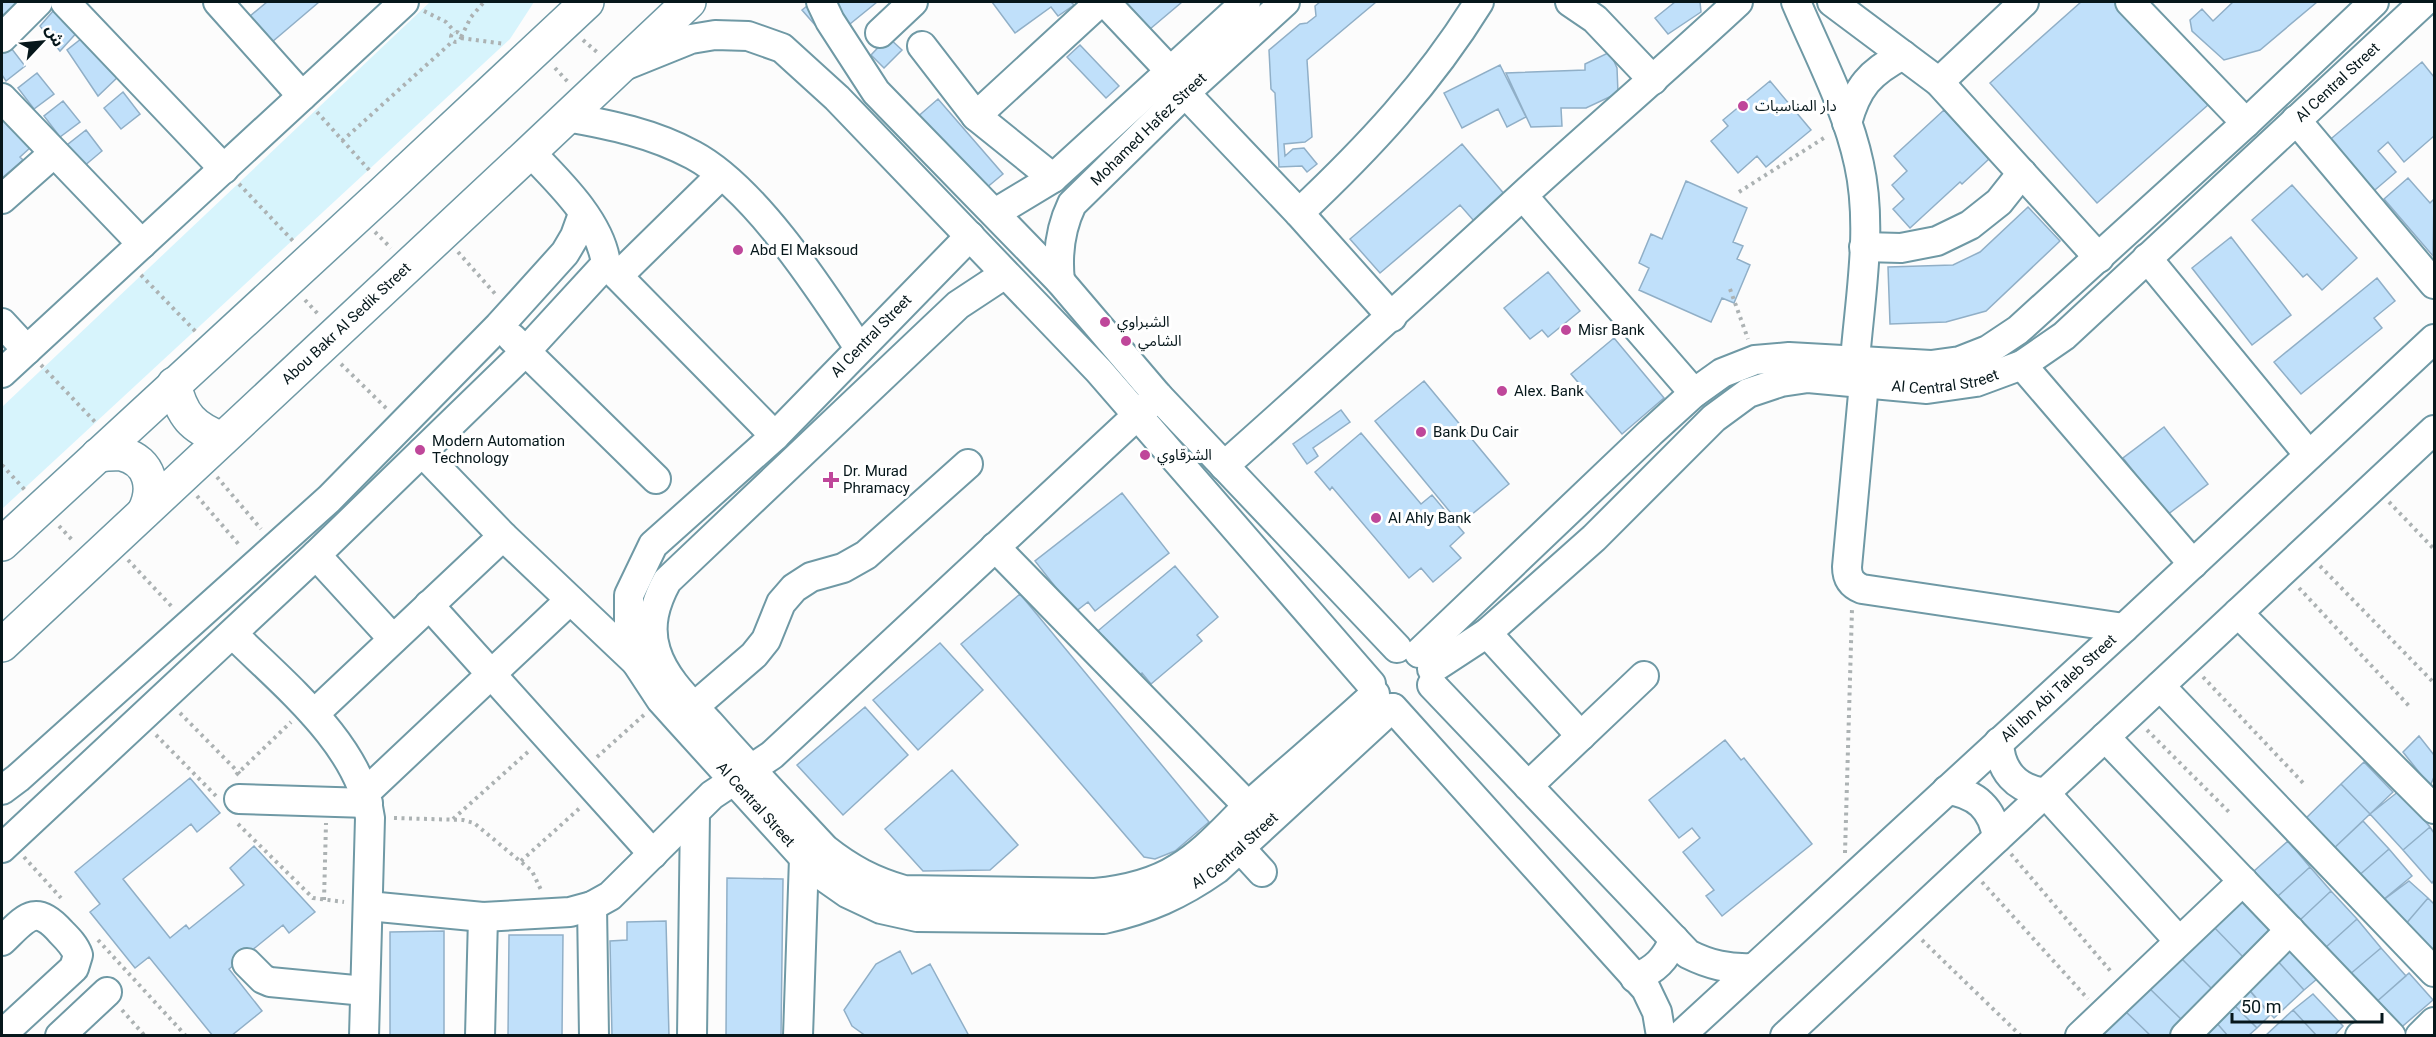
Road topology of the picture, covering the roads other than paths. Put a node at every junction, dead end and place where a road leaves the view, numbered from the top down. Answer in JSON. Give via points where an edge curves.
{"nodes":[{"id":1,"x":38,"y":2,"type":"edge"},
{"id":2,"x":65,"y":2,"type":"edge"},
{"id":3,"x":220,"y":2,"type":"edge"},
{"id":4,"x":404,"y":2,"type":"edge"},
{"id":5,"x":688,"y":2,"type":"edge"},
{"id":6,"x":822,"y":2,"type":"edge"},
{"id":7,"x":1100,"y":2,"type":"edge"},
{"id":8,"x":1105,"y":2,"type":"edge"},
{"id":9,"x":1246,"y":2,"type":"edge"},
{"id":10,"x":1285,"y":2,"type":"edge"},
{"id":11,"x":1479,"y":2,"type":"edge"},
{"id":12,"x":1570,"y":2,"type":"edge"},
{"id":13,"x":1738,"y":2,"type":"edge"},
{"id":14,"x":1796,"y":2,"type":"edge"},
{"id":15,"x":1832,"y":2,"type":"edge"},
{"id":16,"x":2130,"y":2,"type":"edge"},
{"id":17,"x":2374,"y":2,"type":"edge"},
{"id":18,"x":2424,"y":2,"type":"edge"},
{"id":19,"x":2018,"y":4,"type":"edge"},
{"id":20,"x":574,"y":8,"type":"edge"},
{"id":21,"x":1716,"y":12,"type":"edge"},
{"id":22,"x":2,"y":38,"type":"edge"},
{"id":23,"x":922,"y":46,"type":"dead end"},
{"id":24,"x":1903,"y":55,"type":"junction"},
{"id":25,"x":616,"y":69,"type":"junction"},
{"id":26,"x":1653,"y":80,"type":"junction"},
{"id":27,"x":1178,"y":82,"type":"junction"},
{"id":28,"x":1939,"y":82,"type":"junction"},
{"id":29,"x":302,"y":96,"type":"junction"},
{"id":30,"x":2,"y":98,"type":"edge"},
{"id":31,"x":976,"y":116,"type":"junction"},
{"id":32,"x":566,"y":117,"type":"junction"},
{"id":33,"x":2296,"y":120,"type":"junction"},
{"id":34,"x":1847,"y":123,"type":"junction"},
{"id":35,"x":2246,"y":123,"type":"junction"},
{"id":36,"x":531,"y":152,"type":"junction"},
{"id":37,"x":54,"y":153,"type":"junction"},
{"id":38,"x":934,"y":153,"type":"junction"},
{"id":39,"x":2206,"y":159,"type":"junction"},
{"id":40,"x":224,"y":169,"type":"junction"},
{"id":41,"x":2022,"y":173,"type":"junction"},
{"id":42,"x":911,"y":174,"type":"junction"},
{"id":43,"x":722,"y":175,"type":"junction"},
{"id":44,"x":1053,"y":178,"type":"junction"},
{"id":45,"x":2228,"y":182,"type":"junction"},
{"id":46,"x":1523,"y":196,"type":"junction"},
{"id":47,"x":2,"y":199,"type":"edge"},
{"id":48,"x":995,"y":213,"type":"junction"},
{"id":49,"x":1299,"y":213,"type":"junction"},
{"id":50,"x":583,"y":214,"type":"junction"},
{"id":51,"x":2133,"y":226,"type":"junction"},
{"id":52,"x":970,"y":236,"type":"junction"},
{"id":53,"x":1864,"y":247,"type":"junction"},
{"id":54,"x":134,"y":252,"type":"junction"},
{"id":55,"x":2150,"y":256,"type":"junction"},
{"id":56,"x":2099,"y":258,"type":"junction"},
{"id":57,"x":612,"y":270,"type":"junction"},
{"id":58,"x":1005,"y":274,"type":"junction"},
{"id":59,"x":1060,"y":281,"type":"junction"},
{"id":60,"x":2434,"y":284,"type":"edge"},
{"id":61,"x":1392,"y":317,"type":"junction"},
{"id":62,"x":506,"y":319,"type":"junction"},
{"id":63,"x":2,"y":323,"type":"edge"},
{"id":64,"x":2434,"y":339,"type":"edge"},
{"id":65,"x":859,"y":348,"type":"junction"},
{"id":66,"x":27,"y":350,"type":"junction"},
{"id":67,"x":526,"y":351,"type":"junction"},
{"id":68,"x":2022,"y":365,"type":"junction"},
{"id":69,"x":1859,"y":372,"type":"junction"},
{"id":70,"x":2,"y":373,"type":"edge"},
{"id":71,"x":174,"y":384,"type":"junction"},
{"id":72,"x":1694,"y":393,"type":"junction"},
{"id":73,"x":1158,"y":396,"type":"junction"},
{"id":74,"x":1137,"y":416,"type":"junction"},
{"id":75,"x":2434,"y":430,"type":"edge"},
{"id":76,"x":1650,"y":434,"type":"junction"},
{"id":77,"x":775,"y":436,"type":"junction"},
{"id":78,"x":106,"y":448,"type":"junction"},
{"id":79,"x":422,"y":452,"type":"junction"},
{"id":80,"x":2309,"y":455,"type":"junction"},
{"id":81,"x":202,"y":458,"type":"junction"},
{"id":82,"x":1675,"y":458,"type":"junction"},
{"id":83,"x":968,"y":464,"type":"dead end"},
{"id":84,"x":1224,"y":466,"type":"junction"},
{"id":85,"x":656,"y":480,"type":"dead end"},
{"id":86,"x":713,"y":492,"type":"junction"},
{"id":87,"x":329,"y":499,"type":"junction"},
{"id":88,"x":144,"y":512,"type":"junction"},
{"id":89,"x":735,"y":515,"type":"junction"},
{"id":90,"x":350,"y":521,"type":"junction"},
{"id":91,"x":503,"y":536,"type":"junction"},
{"id":92,"x":2,"y":544,"type":"edge"},
{"id":93,"x":995,"y":547,"type":"junction"},
{"id":94,"x":316,"y":555,"type":"junction"},
{"id":95,"x":2193,"y":564,"type":"junction"},
{"id":96,"x":570,"y":600,"type":"junction"},
{"id":97,"x":1472,"y":603,"type":"junction"},
{"id":98,"x":429,"y":605,"type":"junction"},
{"id":99,"x":2238,"y":613,"type":"junction"},
{"id":100,"x":1493,"y":628,"type":"junction"},
{"id":101,"x":2124,"y":628,"type":"junction"},
{"id":102,"x":233,"y":634,"type":"junction"},
{"id":103,"x":393,"y":639,"type":"junction"},
{"id":104,"x":2,"y":645,"type":"edge"},
{"id":105,"x":636,"y":662,"type":"junction"},
{"id":106,"x":1420,"y":664,"type":"junction"},
{"id":107,"x":491,"y":674,"type":"junction"},
{"id":108,"x":1644,"y":676,"type":"dead end"},
{"id":109,"x":2160,"y":686,"type":"junction"},
{"id":110,"x":1383,"y":699,"type":"junction"},
{"id":111,"x":678,"y":708,"type":"junction"},
{"id":112,"x":314,"y":714,"type":"junction"},
{"id":113,"x":1581,"y":736,"type":"junction"},
{"id":114,"x":2105,"y":737,"type":"junction"},
{"id":115,"x":1999,"y":742,"type":"junction"},
{"id":116,"x":1318,"y":761,"type":"junction"},
{"id":117,"x":742,"y":775,"type":"junction"},
{"id":118,"x":244,"y":786,"type":"road end"},
{"id":119,"x":1528,"y":786,"type":"junction"},
{"id":120,"x":2,"y":790,"type":"edge"},
{"id":121,"x":1947,"y":790,"type":"junction"},
{"id":122,"x":2045,"y":793,"type":"junction"},
{"id":123,"x":367,"y":804,"type":"junction"},
{"id":124,"x":1248,"y":806,"type":"junction"},
{"id":125,"x":2434,"y":809,"type":"edge"},
{"id":126,"x":695,"y":813,"type":"junction"},
{"id":127,"x":1997,"y":838,"type":"junction"},
{"id":128,"x":2,"y":848,"type":"edge"},
{"id":129,"x":1240,"y":848,"type":"junction"},
{"id":130,"x":653,"y":854,"type":"junction"},
{"id":131,"x":804,"y":858,"type":"junction"},
{"id":132,"x":1262,"y":872,"type":"dead end"},
{"id":133,"x":2243,"y":881,"type":"junction"},
{"id":134,"x":368,"y":906,"type":"junction"},
{"id":135,"x":592,"y":906,"type":"junction"},
{"id":136,"x":483,"y":918,"type":"junction"},
{"id":137,"x":2290,"y":930,"type":"junction"},
{"id":138,"x":1674,"y":939,"type":"junction"},
{"id":139,"x":2,"y":941,"type":"edge"},
{"id":140,"x":2179,"y":941,"type":"junction"},
{"id":141,"x":247,"y":963,"type":"dead end"},
{"id":142,"x":1753,"y":968,"type":"junction"},
{"id":143,"x":2434,"y":972,"type":"edge"},
{"id":144,"x":1635,"y":978,"type":"junction"},
{"id":145,"x":365,"y":991,"type":"junction"},
{"id":146,"x":107,"y":992,"type":"road end"},
{"id":147,"x":2434,"y":1022,"type":"edge"},
{"id":148,"x":10,"y":1027,"type":"edge"},
{"id":149,"x":60,"y":1035,"type":"edge"},
{"id":150,"x":364,"y":1035,"type":"edge"},
{"id":151,"x":480,"y":1035,"type":"edge"},
{"id":152,"x":594,"y":1035,"type":"edge"},
{"id":153,"x":692,"y":1035,"type":"edge"},
{"id":154,"x":798,"y":1035,"type":"edge"},
{"id":155,"x":1661,"y":1035,"type":"edge"},
{"id":156,"x":1680,"y":1035,"type":"edge"},
{"id":157,"x":1785,"y":1035,"type":"edge"},
{"id":158,"x":2080,"y":1035,"type":"edge"},
{"id":159,"x":2185,"y":1035,"type":"edge"},
{"id":160,"x":2391,"y":1035,"type":"edge"},
{"id":161,"x":2420,"y":1035,"type":"edge"}],
"edges":[{"from":1,"to":22,"type":"street"},
{"from":2,"to":40,"type":"street"},
{"from":3,"to":29,"type":"street"},
{"from":4,"to":29,"type":"street"},
{"from":5,"to":25,"type":"main road","name":"Abou Bakr Al Sedik Street"},
{"from":6,"to":38,"type":"street","via":[[876,92]]},
{"from":7,"to":31,"type":"street"},
{"from":8,"to":27,"type":"street"},
{"from":9,"to":27,"type":"street","name":"Mohamed Hafez Street"},
{"from":10,"to":27,"type":"street","name":"Mohamed Hafez Street"},
{"from":11,"to":49,"type":"street","via":[[1411,98],[1357,158]]},
{"from":12,"to":26,"type":"street","via":[[1595,19]]},
{"from":13,"to":21,"type":"street"},
{"from":14,"to":34,"type":"street"},
{"from":15,"to":24,"type":"street"},
{"from":16,"to":35,"type":"street"},
{"from":17,"to":35,"type":"street","name":"Al Central Street"},
{"from":18,"to":33,"type":"street","name":"Al Central Street"},
{"from":19,"to":28,"type":"street"},
{"from":20,"to":71,"type":"main road","via":[[386,190]]},
{"from":21,"to":26,"type":"street"},
{"from":23,"to":31,"type":"street"},
{"from":24,"to":28,"type":"street"},
{"from":24,"to":34,"type":"street","via":[[1882,65],[1865,81],[1853,100]]},
{"from":25,"to":32,"type":"main road","name":"Abou Bakr Al Sedik Street"},
{"from":25,"to":42,"type":"street","via":[[691,39],[748,36],[769,42],[782,48],[837,98]]},
{"from":26,"to":46,"type":"street"},
{"from":27,"to":44,"type":"street","name":"Mohamed Hafez Street"},
{"from":27,"to":49,"type":"street"},
{"from":27,"to":59,"type":"street","name":"Mohamed Hafez Street","via":[[1071,204],[1063,223]]},
{"from":28,"to":41,"type":"street"},
{"from":29,"to":40,"type":"street"},
{"from":30,"to":37,"type":"street"},
{"from":31,"to":44,"type":"street"},
{"from":32,"to":36,"type":"main road","name":"Abou Bakr Al Sedik Street"},
{"from":32,"to":43,"type":"street","via":[[648,135],[694,155]]},
{"from":33,"to":45,"type":"street","name":"Al Central Street"},
{"from":33,"to":60,"type":"street"},
{"from":34,"to":53,"type":"street","via":[[1859,165],[1865,208]]},
{"from":35,"to":39,"type":"street","name":"Al Central Street"},
{"from":36,"to":50,"type":"street"},
{"from":36,"to":81,"type":"main road","name":"Abou Bakr Al Sedik Street"},
{"from":37,"to":47,"type":"street"},
{"from":37,"to":54,"type":"street"},
{"from":38,"to":42,"type":"street"},
{"from":38,"to":48,"type":"street"},
{"from":39,"to":45,"type":"street","via":[[2212,175]]},
{"from":39,"to":51,"type":"street","name":"Al Central Street"},
{"from":40,"to":54,"type":"street"},
{"from":41,"to":53,"type":"street","via":[[1992,208],[1970,225],[1937,241],[1901,248]]},
{"from":41,"to":56,"type":"street"},
{"from":42,"to":52,"type":"street"},
{"from":43,"to":57,"type":"street"},
{"from":43,"to":65,"type":"street","via":[[756,209],[816,282]]},
{"from":44,"to":48,"type":"street","name":"Mohamed Hafez Street"},
{"from":45,"to":55,"type":"street","name":"Al Central Street"},
{"from":46,"to":61,"type":"street"},
{"from":46,"to":72,"type":"street"},
{"from":48,"to":59,"type":"street"},
{"from":49,"to":61,"type":"street"},
{"from":50,"to":57,"type":"street","via":[[604,247]]},
{"from":50,"to":62,"type":"street","via":[[565,253]]},
{"from":51,"to":55,"type":"street","via":[[2154,241]]},
{"from":51,"to":56,"type":"street","name":"Al Central Street"},
{"from":52,"to":58,"type":"street"},
{"from":52,"to":65,"type":"street","name":"Al Central Street"},
{"from":53,"to":69,"type":"street"},
{"from":54,"to":66,"type":"street"},
{"from":55,"to":68,"type":"street","name":"Al Central Street","via":[[2064,336]]},
{"from":55,"to":80,"type":"street"},
{"from":56,"to":69,"type":"street","name":"Al Central Street","via":[[2018,330],[1988,350],[1960,361]]},
{"from":57,"to":67,"type":"street"},
{"from":57,"to":77,"type":"street"},
{"from":58,"to":74,"type":"street"},
{"from":58,"to":89,"type":"street","name":"Al Central Street","via":[[958,305]]},
{"from":59,"to":73,"type":"street"},
{"from":61,"to":84,"type":"street"},
{"from":62,"to":67,"type":"street"},
{"from":62,"to":87,"type":"street"},
{"from":63,"to":66,"type":"street"},
{"from":64,"to":80,"type":"street","name":"Ali Ibn Abi Taleb Street"},
{"from":65,"to":77,"type":"street","name":"Al Central Street"},
{"from":66,"to":70,"type":"street"},
{"from":67,"to":79,"type":"street"},
{"from":67,"to":85,"type":"street"},
{"from":68,"to":69,"type":"street","name":"Al Central Street","via":[[1976,382],[1927,389]]},
{"from":68,"to":95,"type":"street"},
{"from":69,"to":72,"type":"street","name":"Al Central Street","via":[[1789,357],[1755,360],[1722,373]]},
{"from":69,"to":82,"type":"street","name":"Al Central Street","via":[[1781,382],[1748,393],[1714,418]]},
{"from":69,"to":101,"type":"street","via":[[1847,567],[1853,584],[1862,589]]},
{"from":71,"to":78,"type":"main road"},
{"from":71,"to":81,"type":"main road","via":[[179,404],[189,420],[204,432]]},
{"from":72,"to":76,"type":"street","name":"Al Central Street"},
{"from":73,"to":74,"type":"street"},
{"from":73,"to":84,"type":"street"},
{"from":74,"to":93,"type":"street"},
{"from":74,"to":110,"type":"street"},
{"from":75,"to":99,"type":"street"},
{"from":76,"to":82,"type":"street"},
{"from":76,"to":97,"type":"street","name":"Al Central Street"},
{"from":77,"to":86,"type":"street","name":"Al Central Street"},
{"from":78,"to":88,"type":"main road","via":[[135,459],[143,467],[152,490]]},
{"from":78,"to":92,"type":"main road"},
{"from":79,"to":90,"type":"street"},
{"from":79,"to":91,"type":"street"},
{"from":80,"to":95,"type":"street","name":"Ali Ibn Abi Taleb Street"},
{"from":81,"to":88,"type":"main road","name":"Abou Bakr Al Sedik Street"},
{"from":82,"to":100,"type":"street","name":"Al Central Street"},
{"from":83,"to":111,"type":"street","via":[[866,555],[794,588],[781,603],[766,640],[754,655]]},
{"from":84,"to":106,"type":"street"},
{"from":86,"to":89,"type":"street"},
{"from":86,"to":105,"type":"street","name":"Al Central Street","via":[[653,545],[639,571],[629,595],[628,617]]},
{"from":87,"to":90,"type":"street"},
{"from":87,"to":120,"type":"street"},
{"from":88,"to":104,"type":"main road","name":"Abou Bakr Al Sedik Street"},
{"from":89,"to":111,"type":"street","name":"Al Central Street","via":[[667,581],[653,614],[655,649]]},
{"from":90,"to":94,"type":"street"},
{"from":91,"to":96,"type":"street"},
{"from":91,"to":98,"type":"street"},
{"from":93,"to":117,"type":"street","via":[[772,756]]},
{"from":93,"to":124,"type":"street"},
{"from":94,"to":102,"type":"street"},
{"from":94,"to":103,"type":"street"},
{"from":95,"to":101,"type":"street","name":"Ali Ibn Abi Taleb Street"},
{"from":96,"to":105,"type":"street"},
{"from":96,"to":107,"type":"street"},
{"from":97,"to":100,"type":"street"},
{"from":97,"to":106,"type":"street","name":"Al Central Street"},
{"from":98,"to":103,"type":"street"},
{"from":98,"to":107,"type":"street"},
{"from":99,"to":109,"type":"street"},
{"from":99,"to":125,"type":"street"},
{"from":100,"to":106,"type":"street","name":"Al Central Street"},
{"from":100,"to":113,"type":"street"},
{"from":101,"to":115,"type":"street","name":"Ali Ibn Abi Taleb Street"},
{"from":102,"to":112,"type":"street"},
{"from":102,"to":128,"type":"street"},
{"from":103,"to":112,"type":"street"},
{"from":105,"to":111,"type":"street","name":"Al Central Street"},
{"from":106,"to":110,"type":"street","via":[[1426,698],[1402,710]]},
{"from":106,"to":110,"type":"street","via":[[1384,652],[1373,666]]},
{"from":106,"to":119,"type":"street"},
{"from":107,"to":123,"type":"street"},
{"from":107,"to":130,"type":"street"},
{"from":108,"to":113,"type":"street"},
{"from":109,"to":114,"type":"street"},
{"from":109,"to":143,"type":"street"},
{"from":110,"to":116,"type":"street","name":"Al Central Street"},
{"from":110,"to":144,"type":"street","via":[[1440,778],[1535,882]]},
{"from":111,"to":117,"type":"street","name":"Al Central Street"},
{"from":112,"to":123,"type":"street","via":[[360,779]]},
{"from":113,"to":119,"type":"street"},
{"from":114,"to":122,"type":"street"},
{"from":114,"to":133,"type":"street"},
{"from":115,"to":121,"type":"street","name":"Ali Ibn Abi Taleb Street"},
{"from":115,"to":122,"type":"street","via":[[1999,755],[2010,778],[2020,786]]},
{"from":116,"to":124,"type":"street","name":"Al Central Street"},
{"from":116,"to":129,"type":"street","name":"Al Central Street"},
{"from":117,"to":124,"type":"street","name":"Al Central Street","via":[[849,867],[904,890],[1125,890],[1153,882],[1179,868]]},
{"from":117,"to":126,"type":"street","via":[[712,795]]},
{"from":117,"to":131,"type":"street","name":"Al Central Street"},
{"from":118,"to":123,"type":"street","via":[[327,802]]},
{"from":119,"to":138,"type":"street"},
{"from":121,"to":127,"type":"street","via":[[1960,791],[1982,803],[1995,825]]},
{"from":121,"to":142,"type":"street","name":"Ali Ibn Abi Taleb Street"},
{"from":122,"to":127,"type":"street"},
{"from":122,"to":140,"type":"street"},
{"from":123,"to":134,"type":"street"},
{"from":126,"to":130,"type":"street"},
{"from":126,"to":153,"type":"street"},
{"from":127,"to":157,"type":"street"},
{"from":129,"to":131,"type":"street","name":"Al Central Street","via":[[1217,869],[1173,896],[1104,919],[917,917],[881,909],[847,894]]},
{"from":129,"to":132,"type":"street"},
{"from":130,"to":135,"type":"street","via":[[610,896]]},
{"from":131,"to":154,"type":"street"},
{"from":133,"to":137,"type":"street"},
{"from":133,"to":140,"type":"street"},
{"from":134,"to":136,"type":"street"},
{"from":134,"to":145,"type":"street"},
{"from":135,"to":136,"type":"street","via":[[552,914]]},
{"from":135,"to":152,"type":"street"},
{"from":136,"to":151,"type":"street"},
{"from":137,"to":159,"type":"street"},
{"from":137,"to":160,"type":"street"},
{"from":138,"to":142,"type":"street","via":[[1688,954],[1707,964]]},
{"from":138,"to":144,"type":"street","via":[[1661,962]]},
{"from":139,"to":148,"type":"street","via":[[25,920],[41,915],[56,925],[78,955],[74,968]]},
{"from":140,"to":158,"type":"street"},
{"from":141,"to":145,"type":"street","via":[[270,982]]},
{"from":142,"to":156,"type":"street","name":"Ali Ibn Abi Taleb Street"},
{"from":144,"to":155,"type":"street","via":[[1646,989],[1657,1011]]},
{"from":145,"to":150,"type":"street"},
{"from":146,"to":149,"type":"street"},
{"from":147,"to":161,"type":"street"}]}
